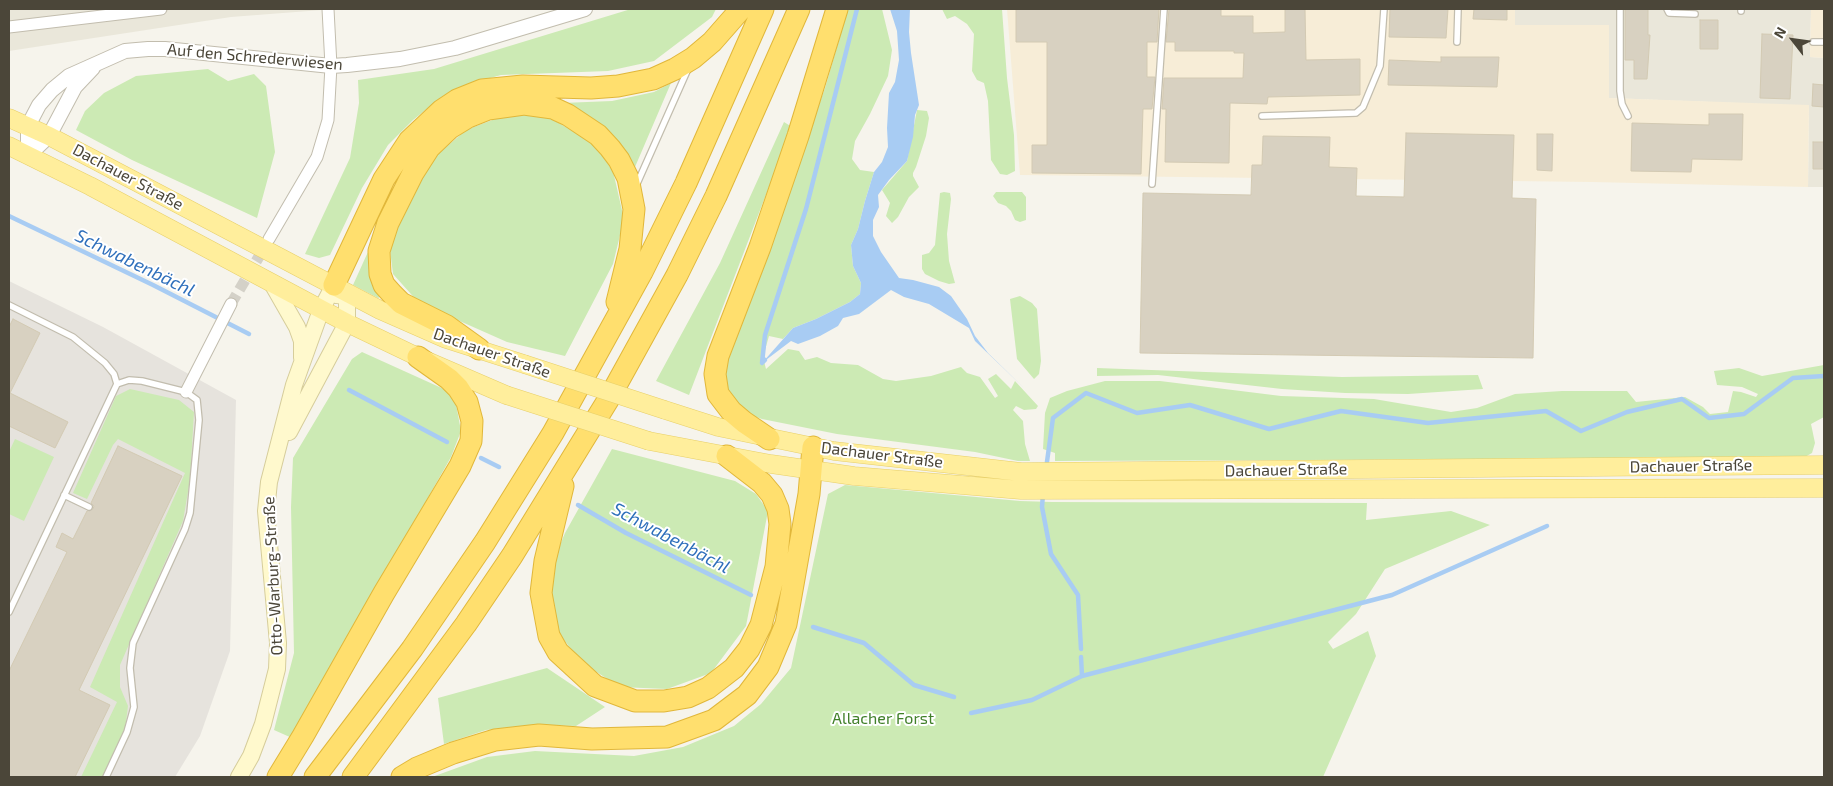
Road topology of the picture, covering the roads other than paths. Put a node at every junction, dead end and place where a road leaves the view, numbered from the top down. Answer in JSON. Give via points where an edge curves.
{"nodes":[{"id":1,"x":161,"y":9,"type":"edge"},
{"id":2,"x":328,"y":9,"type":"edge"},
{"id":3,"x":586,"y":9,"type":"edge"},
{"id":4,"x":741,"y":9,"type":"edge"},
{"id":5,"x":763,"y":9,"type":"edge"},
{"id":6,"x":799,"y":9,"type":"edge"},
{"id":7,"x":837,"y":9,"type":"edge"},
{"id":8,"x":1164,"y":9,"type":"edge"},
{"id":9,"x":1384,"y":9,"type":"edge"},
{"id":10,"x":1458,"y":9,"type":"edge"},
{"id":11,"x":1620,"y":9,"type":"edge"},
{"id":12,"x":1667,"y":9,"type":"edge"},
{"id":13,"x":1695,"y":14,"type":"dead end"},
{"id":14,"x":9,"y":27,"type":"edge"},
{"id":15,"x":1457,"y":42,"type":"dead end"},
{"id":16,"x":1813,"y":42,"type":"dead end"},
{"id":17,"x":1824,"y":42,"type":"edge"},
{"id":18,"x":693,"y":58,"type":"junction"},
{"id":19,"x":99,"y":62,"type":"junction"},
{"id":20,"x":331,"y":66,"type":"junction"},
{"id":21,"x":1262,"y":116,"type":"dead end"},
{"id":22,"x":1628,"y":116,"type":"dead end"},
{"id":23,"x":9,"y":118,"type":"edge"},
{"id":24,"x":28,"y":126,"type":"junction"},
{"id":25,"x":49,"y":136,"type":"junction"},
{"id":26,"x":9,"y":146,"type":"edge"},
{"id":27,"x":28,"y":156,"type":"junction"},
{"id":28,"x":1152,"y":184,"type":"dead end"},
{"id":29,"x":632,"y":196,"type":"junction"},
{"id":30,"x":269,"y":239,"type":"tunnel mouth"},
{"id":31,"x":273,"y":285,"type":"junction"},
{"id":32,"x":338,"y":287,"type":"junction"},
{"id":33,"x":231,"y":304,"type":"tunnel mouth"},
{"id":34,"x":9,"y":305,"type":"edge"},
{"id":35,"x":322,"y":310,"type":"junction"},
{"id":36,"x":347,"y":323,"type":"junction"},
{"id":37,"x":611,"y":329,"type":"junction"},
{"id":38,"x":479,"y":349,"type":"junction"},
{"id":39,"x":418,"y":357,"type":"junction"},
{"id":40,"x":301,"y":364,"type":"junction"},
{"id":41,"x":117,"y":384,"type":"junction"},
{"id":42,"x":186,"y":392,"type":"junction"},
{"id":43,"x":769,"y":439,"type":"junction"},
{"id":44,"x":813,"y":447,"type":"junction"},
{"id":45,"x":727,"y":456,"type":"junction"},
{"id":46,"x":275,"y":458,"type":"junction"},
{"id":47,"x":569,"y":465,"type":"junction"},
{"id":48,"x":1824,"y":465,"type":"edge"},
{"id":49,"x":811,"y":470,"type":"junction"},
{"id":50,"x":1824,"y":488,"type":"edge"},
{"id":51,"x":64,"y":495,"type":"junction"},
{"id":52,"x":89,"y":507,"type":"dead end"},
{"id":53,"x":9,"y":612,"type":"edge"},
{"id":54,"x":106,"y":777,"type":"edge"},
{"id":55,"x":239,"y":777,"type":"edge"},
{"id":56,"x":278,"y":777,"type":"edge"},
{"id":57,"x":315,"y":777,"type":"edge"},
{"id":58,"x":353,"y":777,"type":"edge"},
{"id":59,"x":402,"y":777,"type":"edge"}],
"edges":[{"from":1,"to":14,"type":"street"},
{"from":2,"to":20,"type":"street"},
{"from":3,"to":20,"type":"street","name":"Auf den Schrederwiesen","via":[[455,48],[400,59]]},
{"from":4,"to":18,"type":"highway"},
{"from":5,"to":37,"type":"highway","via":[[686,183]]},
{"from":6,"to":47,"type":"highway","via":[[716,196],[677,275]]},
{"from":7,"to":43,"type":"highway","via":[[798,136],[718,356],[715,374],[718,394],[730,411]]},
{"from":8,"to":28,"type":"lane"},
{"from":9,"to":21,"type":"lane","via":[[1380,66],[1362,107],[1356,113]]},
{"from":10,"to":15,"type":"lane"},
{"from":11,"to":22,"type":"lane","via":[[1620,92]]},
{"from":12,"to":13,"type":"lane","via":[[1669,13]]},
{"from":16,"to":17,"type":"lane"},
{"from":18,"to":29,"type":"lane"},
{"from":18,"to":32,"type":"highway","via":[[675,70],[637,83],[591,88],[497,88],[457,100],[422,127],[396,160],[384,179]]},
{"from":19,"to":20,"type":"street","name":"Auf den Schrederwiesen","via":[[124,51],[148,48]]},
{"from":19,"to":24,"type":"street","name":"Auf den Schrederwiesen","via":[[69,76],[52,90]]},
{"from":19,"to":25,"type":"street","name":"Auf den Schrederwiesen","via":[[75,87]]},
{"from":20,"to":30,"type":"street","via":[[328,120],[317,157]]},
{"from":23,"to":24,"type":"main road","name":"Dachauer Straße"},
{"from":24,"to":25,"type":"main road","name":"Dachauer Straße"},
{"from":24,"to":27,"type":"street","name":"Auf den Schrederwiesen"},
{"from":25,"to":27,"type":"street","name":"Auf den Schrederwiesen"},
{"from":25,"to":32,"type":"main road","name":"Dachauer Straße"},
{"from":26,"to":27,"type":"main road","name":"Dachauer Straße"},
{"from":27,"to":31,"type":"main road","name":"Dachauer Straße"},
{"from":29,"to":37,"type":"highway","via":[[632,240]]},
{"from":29,"to":38,"type":"highway","via":[[628,178],[598,134],[553,108],[524,104],[488,109],[468,117],[429,148],[412,173],[388,223],[379,251],[380,274],[384,285],[401,303],[447,326]]},
{"from":31,"to":35,"type":"main road","name":"Dachauer Straße"},
{"from":31,"to":40,"type":"main road","via":[[297,327],[303,350]]},
{"from":32,"to":35,"type":"main road","name":"Otto-Warburg-Straße"},
{"from":32,"to":36,"type":"main road","via":[[347,303]]},
{"from":32,"to":38,"type":"main road","name":"Dachauer Straße","via":[[380,310],[446,339]]},
{"from":33,"to":42,"type":"street"},
{"from":34,"to":41,"type":"lane","via":[[73,337],[104,362],[114,374]]},
{"from":35,"to":36,"type":"main road","name":"Dachauer Straße"},
{"from":35,"to":40,"type":"main road","name":"Otto-Warburg-Straße"},
{"from":36,"to":39,"type":"main road","name":"Dachauer Straße"},
{"from":36,"to":46,"type":"main road","name":"Otto-Warburg-Straße"},
{"from":37,"to":57,"type":"highway","via":[[553,433],[485,542],[387,684]]},
{"from":38,"to":43,"type":"main road","name":"Dachauer Straße","bridge":true,"via":[[718,427]]},
{"from":39,"to":45,"type":"main road","name":"Dachauer Straße","bridge":true,"via":[[506,394],[649,441]]},
{"from":39,"to":56,"type":"highway","via":[[449,379],[467,402],[472,421],[471,442]]},
{"from":40,"to":46,"type":"main road","name":"Otto-Warburg-Straße"},
{"from":41,"to":42,"type":"lane","via":[[129,380],[142,381]]},
{"from":41,"to":51,"type":"lane"},
{"from":42,"to":54,"type":"lane","via":[[197,400],[199,420],[190,513],[133,643],[130,668],[134,707],[127,732]]},
{"from":43,"to":44,"type":"main road","name":"Dachauer Straße"},
{"from":44,"to":48,"type":"main road","name":"Dachauer Straße","via":[[1021,472]]},
{"from":44,"to":49,"type":"highway"},
{"from":45,"to":47,"type":"highway","via":[[762,483],[778,509],[780,524],[772,584],[761,625],[749,649],[734,668],[708,688],[688,697],[664,701],[635,701],[595,686],[558,652],[549,636],[540,593]]},
{"from":45,"to":49,"type":"main road","name":"Dachauer Straße"},
{"from":46,"to":55,"type":"main road","name":"Otto-Warburg-Straße","via":[[266,510],[278,643],[277,669],[264,724]]},
{"from":47,"to":58,"type":"highway","via":[[466,624]]},
{"from":49,"to":50,"type":"main road","name":"Dachauer Straße","via":[[1021,490]]},
{"from":49,"to":59,"type":"highway","via":[[786,624],[768,667],[747,695],[714,720],[667,736],[592,739],[539,735],[495,740],[453,753]]},
{"from":51,"to":52,"type":"lane"},
{"from":51,"to":53,"type":"lane"}]}
